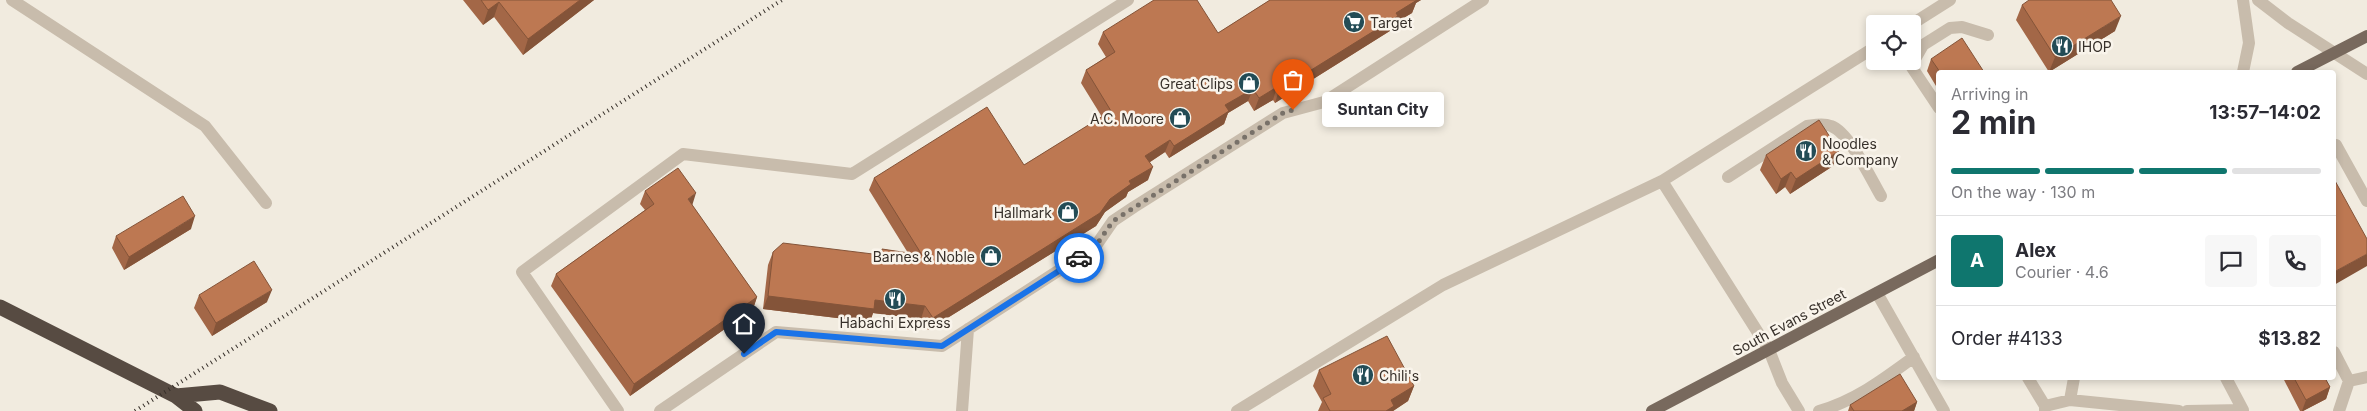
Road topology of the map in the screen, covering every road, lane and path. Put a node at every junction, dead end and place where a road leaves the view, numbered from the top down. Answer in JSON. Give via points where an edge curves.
{"nodes":[{"id":1,"x":12,"y":0,"type":"edge"},
{"id":2,"x":1128,"y":0,"type":"edge"},
{"id":3,"x":1483,"y":0,"type":"edge"},
{"id":4,"x":1950,"y":0,"type":"edge"},
{"id":5,"x":2243,"y":0,"type":"edge"},
{"id":6,"x":2258,"y":0,"type":"edge"},
{"id":7,"x":1921,"y":18,"type":"edge"},
{"id":8,"x":1988,"y":35,"type":"dead end"},
{"id":9,"x":2367,"y":36,"type":"edge"},
{"id":10,"x":2336,"y":52,"type":"junction"},
{"id":11,"x":1866,"y":53,"type":"edge"},
{"id":12,"x":2244,"y":70,"type":"edge"},
{"id":13,"x":2301,"y":70,"type":"edge"},
{"id":14,"x":2367,"y":74,"type":"edge"},
{"id":15,"x":1936,"y":103,"type":"edge"},
{"id":16,"x":2336,"y":145,"type":"edge"},
{"id":17,"x":1728,"y":177,"type":"dead end"},
{"id":18,"x":1662,"y":181,"type":"junction"},
{"id":19,"x":1881,"y":196,"type":"dead end"},
{"id":20,"x":2367,"y":201,"type":"edge"},
{"id":21,"x":266,"y":203,"type":"dead end"},
{"id":22,"x":1936,"y":262,"type":"edge"},
{"id":23,"x":1877,"y":293,"type":"junction"},
{"id":24,"x":0,"y":307,"type":"edge"},
{"id":25,"x":968,"y":329,"type":"junction"},
{"id":26,"x":1769,"y":350,"type":"junction"},
{"id":27,"x":2336,"y":356,"type":"edge"},
{"id":28,"x":1914,"y":358,"type":"junction"},
{"id":29,"x":2367,"y":377,"type":"edge"},
{"id":30,"x":2029,"y":380,"type":"edge"},
{"id":31,"x":2074,"y":380,"type":"edge"},
{"id":32,"x":2227,"y":380,"type":"edge"},
{"id":33,"x":2350,"y":381,"type":"junction"},
{"id":34,"x":176,"y":396,"type":"junction"},
{"id":35,"x":2070,"y":400,"type":"junction"},
{"id":36,"x":2045,"y":408,"type":"edge"},
{"id":37,"x":2249,"y":410,"type":"edge"},
{"id":38,"x":195,"y":411,"type":"edge"},
{"id":39,"x":270,"y":411,"type":"edge"},
{"id":40,"x":618,"y":411,"type":"edge"},
{"id":41,"x":660,"y":411,"type":"edge"},
{"id":42,"x":962,"y":411,"type":"edge"},
{"id":43,"x":1237,"y":411,"type":"edge"},
{"id":44,"x":1652,"y":411,"type":"edge"},
{"id":45,"x":1799,"y":411,"type":"edge"},
{"id":46,"x":1820,"y":411,"type":"edge"},
{"id":47,"x":1944,"y":411,"type":"edge"},
{"id":48,"x":2179,"y":411,"type":"edge"},
{"id":49,"x":2186,"y":411,"type":"edge"},
{"id":50,"x":2338,"y":411,"type":"edge"}],
"edges":[{"from":1,"to":21,"type":"street","via":[[206,126]]},
{"from":2,"to":40,"type":"street","via":[[852,174],[682,154],[522,272]]},
{"from":3,"to":25,"type":"street","via":[[1324,102],[1283,113],[1134,207],[1113,221],[1095,247]]},
{"from":4,"to":7,"type":"street"},
{"from":5,"to":12,"type":"street","via":[[2249,43]]},
{"from":6,"to":10,"type":"street"},
{"from":8,"to":15,"type":"street","via":[[1950,28],[1923,45],[1912,66]]},
{"from":9,"to":10,"type":"main road"},
{"from":10,"to":13,"type":"main road"},
{"from":10,"to":14,"type":"street"},
{"from":11,"to":18,"type":"street"},
{"from":16,"to":20,"type":"street"},
{"from":17,"to":19,"type":"street","via":[[1807,126],[1819,124],[1843,133]]},
{"from":18,"to":26,"type":"street"},
{"from":18,"to":43,"type":"street","via":[[1444,285]]},
{"from":22,"to":23,"type":"main road","name":"South Evans Street"},
{"from":23,"to":26,"type":"main road","name":"South Evans Street"},
{"from":23,"to":28,"type":"street"},
{"from":24,"to":34,"type":"highway"},
{"from":25,"to":41,"type":"street","via":[[942,346],[776,332]]},
{"from":25,"to":42,"type":"street"},
{"from":26,"to":44,"type":"main road","name":"South Evans Street"},
{"from":26,"to":45,"type":"street","via":[[1782,383]]},
{"from":27,"to":33,"type":"street"},
{"from":28,"to":46,"type":"street","via":[[1869,389]]},
{"from":28,"to":47,"type":"street"},
{"from":29,"to":33,"type":"street"},
{"from":30,"to":36,"type":"street"},
{"from":31,"to":35,"type":"street"},
{"from":32,"to":37,"type":"street"},
{"from":33,"to":50,"type":"street"},
{"from":34,"to":38,"type":"highway"},
{"from":34,"to":39,"type":"highway","via":[[220,392]]},
{"from":35,"to":36,"type":"street"},
{"from":35,"to":48,"type":"street"},
{"from":37,"to":49,"type":"street"}]}
